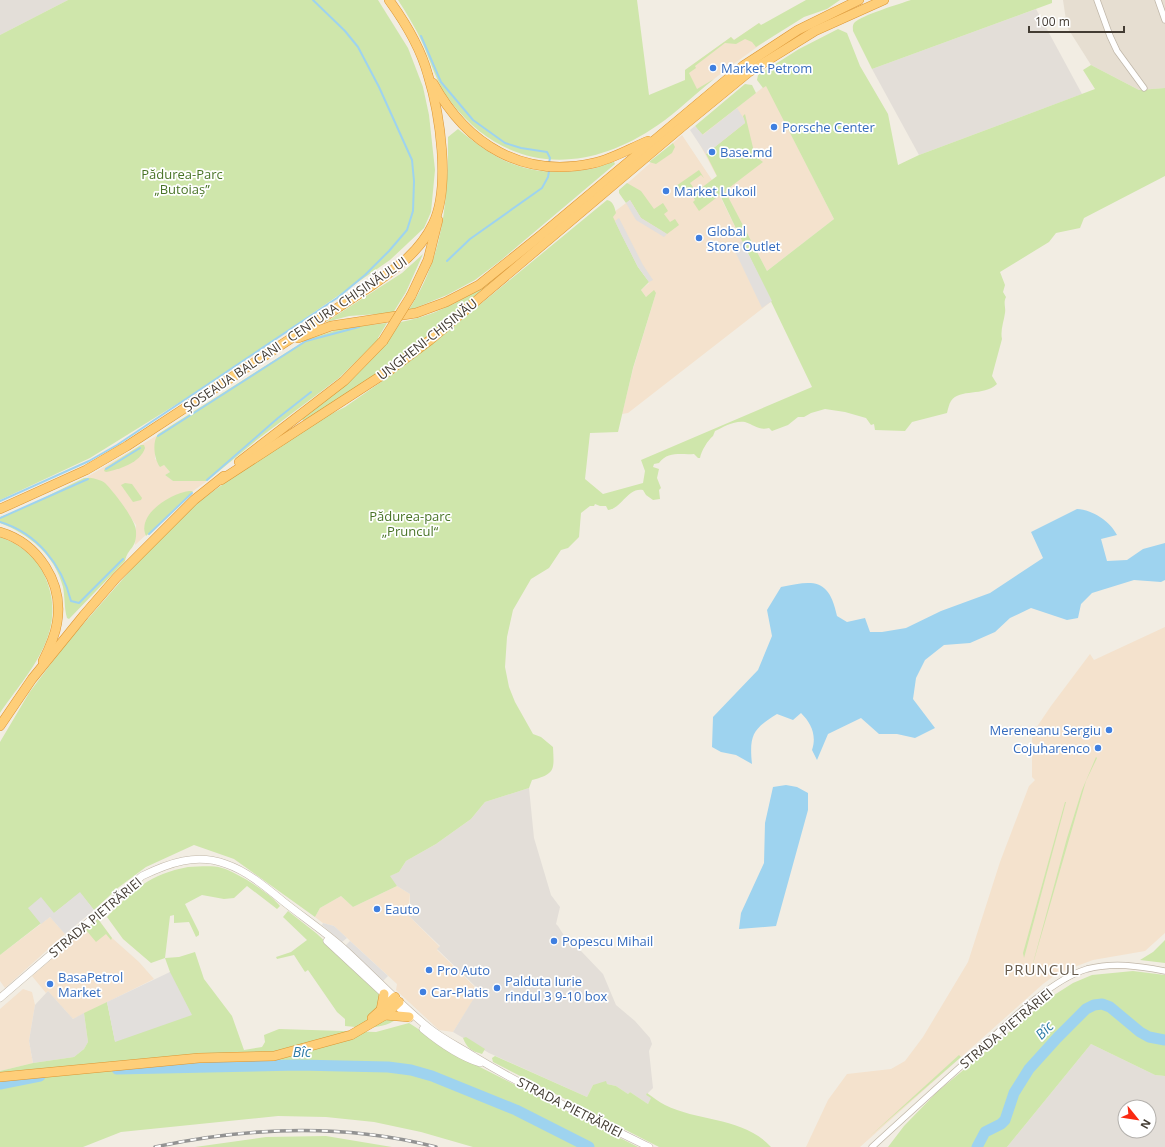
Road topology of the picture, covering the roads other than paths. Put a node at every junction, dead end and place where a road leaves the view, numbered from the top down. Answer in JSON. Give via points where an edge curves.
{"nodes":[{"id":1,"x":389,"y":0,"type":"edge"},
{"id":2,"x":859,"y":0,"type":"edge"},
{"id":3,"x":884,"y":0,"type":"edge"},
{"id":4,"x":1097,"y":0,"type":"edge"},
{"id":5,"x":1158,"y":0,"type":"edge"},
{"id":6,"x":1165,"y":20,"type":"edge"},
{"id":7,"x":428,"y":74,"type":"junction"},
{"id":8,"x":1144,"y":88,"type":"dead end"},
{"id":9,"x":656,"y":137,"type":"junction"},
{"id":10,"x":617,"y":177,"type":"junction"},
{"id":11,"x":438,"y":211,"type":"junction"},
{"id":12,"x":266,"y":354,"type":"junction"},
{"id":13,"x":220,"y":480,"type":"junction"},
{"id":14,"x":0,"y":509,"type":"edge"},
{"id":15,"x":0,"y":532,"type":"edge"},
{"id":16,"x":32,"y":679,"type":"junction"},
{"id":17,"x":2,"y":723,"type":"edge"},
{"id":18,"x":0,"y":730,"type":"edge"},
{"id":19,"x":320,"y":931,"type":"junction"},
{"id":20,"x":1165,"y":971,"type":"edge"},
{"id":21,"x":384,"y":994,"type":"junction"},
{"id":22,"x":1,"y":997,"type":"edge"},
{"id":23,"x":395,"y":1001,"type":"junction"},
{"id":24,"x":383,"y":1013,"type":"junction"},
{"id":25,"x":408,"y":1017,"type":"junction"},
{"id":26,"x":490,"y":1066,"type":"junction"},
{"id":27,"x":0,"y":1077,"type":"edge"},
{"id":28,"x":649,"y":1147,"type":"edge"},
{"id":29,"x":872,"y":1147,"type":"edge"}],
"edges":[{"from":1,"to":7,"type":"highway","name":"ȘOSEAUA BALCANI - CENTURA CHIȘINĂULUI","via":[[415,42]]},
{"from":2,"to":9,"type":"highway","via":[[798,30],[757,55]]},
{"from":3,"to":10,"type":"highway","via":[[816,31],[762,63]]},
{"from":4,"to":8,"type":"street","via":[[1117,51]]},
{"from":5,"to":6,"type":"street"},
{"from":7,"to":9,"type":"highway","via":[[443,100],[475,136],[495,151],[519,161],[556,167],[583,165]]},
{"from":7,"to":11,"type":"highway","name":"ȘOSEAUA BALCANI - CENTURA CHIȘINĂULUI","via":[[442,169]]},
{"from":9,"to":10,"type":"highway"},
{"from":10,"to":12,"type":"highway","name":"UNGHENI-CHIȘINĂU","via":[[495,273],[458,296],[416,313],[323,329]]},
{"from":10,"to":13,"type":"highway","name":"UNGHENI-CHIȘINĂU","via":[[430,340],[390,370]]},
{"from":11,"to":12,"type":"highway","name":"ȘOSEAUA BALCANI - CENTURA CHIȘINĂULUI","via":[[426,237],[402,264]]},
{"from":11,"to":13,"type":"highway","bridge":true,"via":[[438,226],[428,260],[411,296],[383,341],[344,381],[249,453]]},
{"from":12,"to":14,"type":"highway","name":"ȘOSEAUA BALCANI - CENTURA CHIȘINĂULUI","via":[[134,442],[86,470]]},
{"from":13,"to":16,"type":"highway","via":[[194,500],[141,551]]},
{"from":15,"to":16,"type":"highway","via":[[22,542],[40,558],[51,578],[57,599],[55,633]]},
{"from":16,"to":17,"type":"highway"},
{"from":17,"to":18,"type":"highway"},
{"from":19,"to":21,"type":"street","name":"STRADA PIETRĂRIEI"},
{"from":19,"to":22,"type":"street","name":"STRADA PIETRĂRIEI","via":[[273,893],[227,864],[187,859],[142,876]]},
{"from":19,"to":23,"type":"street","name":"STRADA PIETRĂRIEI","via":[[341,946]]},
{"from":20,"to":29,"type":"street","name":"STRADA PIETRĂRIEI","via":[[1120,964],[1104,965],[1072,976],[1056,985],[1010,1021]]},
{"from":21,"to":23,"type":"street","name":"STRADA PIETRĂRIEI"},
{"from":21,"to":24,"type":"highway"},
{"from":23,"to":24,"type":"highway"},
{"from":23,"to":25,"type":"street","name":"STRADA PIETRĂRIEI"},
{"from":23,"to":26,"type":"street","name":"STRADA PIETRĂRIEI","via":[[444,1039]]},
{"from":24,"to":25,"type":"highway"},
{"from":24,"to":27,"type":"highway","via":[[355,1034],[274,1056],[200,1058]]},
{"from":25,"to":26,"type":"street","name":"STRADA PIETRĂRIEI","via":[[440,1043],[471,1060]]},
{"from":26,"to":28,"type":"street","name":"STRADA PIETRĂRIEI"}]}
